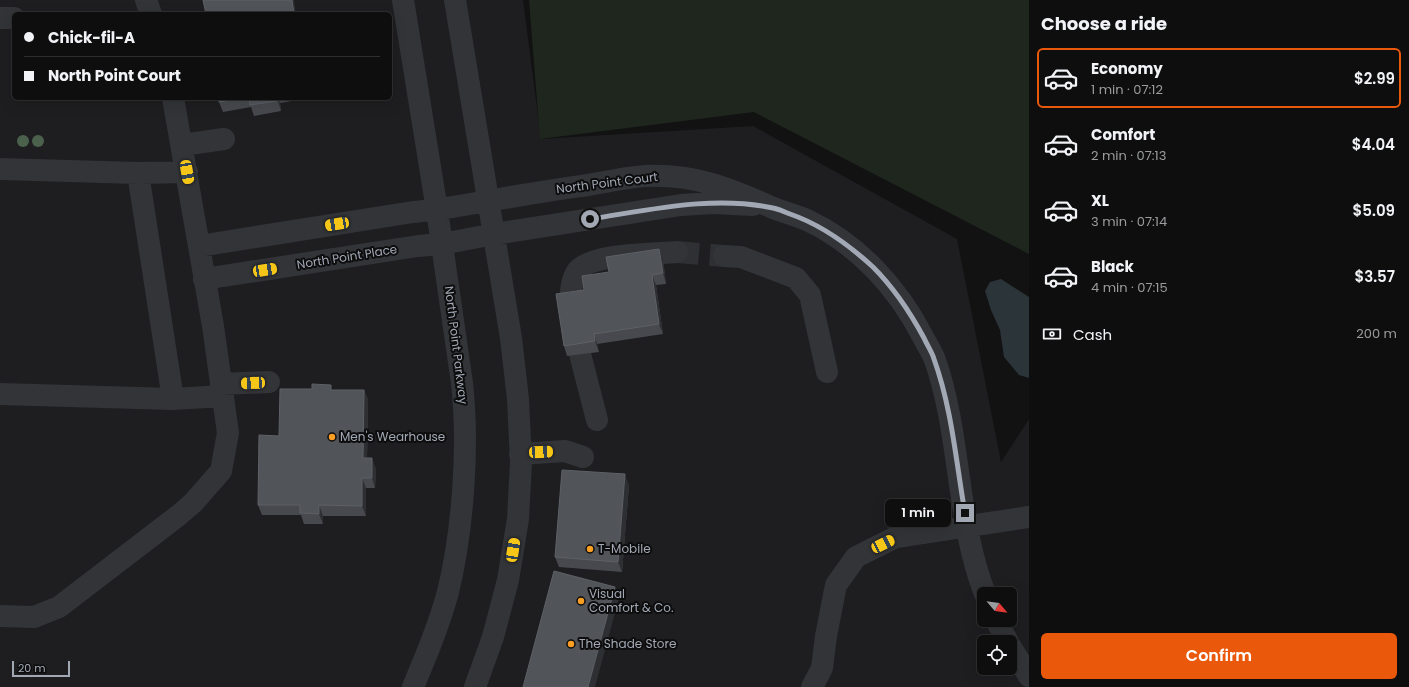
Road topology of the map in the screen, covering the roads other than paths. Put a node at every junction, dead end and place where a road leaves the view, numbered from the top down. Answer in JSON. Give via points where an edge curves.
{"nodes":[{"id":1,"x":146,"y":0,"type":"edge"},
{"id":2,"x":403,"y":0,"type":"edge"},
{"id":3,"x":455,"y":0,"type":"edge"},
{"id":4,"x":149,"y":12,"type":"edge"},
{"id":5,"x":0,"y":18,"type":"edge"},
{"id":6,"x":12,"y":18,"type":"edge"},
{"id":7,"x":174,"y":100,"type":"edge"},
{"id":8,"x":224,"y":139,"type":"dead end"},
{"id":9,"x":182,"y":145,"type":"junction"},
{"id":10,"x":0,"y":170,"type":"edge"},
{"id":11,"x":187,"y":172,"type":"junction"},
{"id":12,"x":138,"y":173,"type":"junction"},
{"id":13,"x":489,"y":200,"type":"junction"},
{"id":14,"x":774,"y":208,"type":"junction"},
{"id":15,"x":437,"y":210,"type":"junction"},
{"id":16,"x":494,"y":234,"type":"junction"},
{"id":17,"x":442,"y":244,"type":"junction"},
{"id":18,"x":199,"y":246,"type":"junction"},
{"id":19,"x":677,"y":252,"type":"tunnel mouth"},
{"id":20,"x":724,"y":256,"type":"tunnel mouth"},
{"id":21,"x":204,"y":279,"type":"junction"},
{"id":22,"x":570,"y":301,"type":"edge"},
{"id":23,"x":580,"y":354,"type":"edge"},
{"id":24,"x":827,"y":372,"type":"dead end"},
{"id":25,"x":269,"y":382,"type":"dead end"},
{"id":26,"x":222,"y":390,"type":"junction"},
{"id":27,"x":0,"y":394,"type":"edge"},
{"id":28,"x":173,"y":399,"type":"junction"},
{"id":29,"x":597,"y":420,"type":"dead end"},
{"id":30,"x":520,"y":454,"type":"junction"},
{"id":31,"x":583,"y":457,"type":"dead end"},
{"id":32,"x":1029,"y":517,"type":"edge"},
{"id":33,"x":967,"y":526,"type":"junction"},
{"id":34,"x":983,"y":587,"type":"edge"},
{"id":35,"x":0,"y":616,"type":"edge"},
{"id":36,"x":1017,"y":657,"type":"edge"},
{"id":37,"x":1029,"y":676,"type":"edge"},
{"id":38,"x":413,"y":687,"type":"edge"},
{"id":39,"x":475,"y":687,"type":"edge"},
{"id":40,"x":812,"y":687,"type":"edge"}],
"edges":[{"from":1,"to":4,"type":"street"},
{"from":2,"to":15,"type":"street","name":"North Point Parkway"},
{"from":3,"to":13,"type":"street"},
{"from":5,"to":6,"type":"street"},
{"from":7,"to":9,"type":"street"},
{"from":8,"to":9,"type":"street"},
{"from":9,"to":11,"type":"street"},
{"from":10,"to":12,"type":"street"},
{"from":11,"to":12,"type":"street"},
{"from":11,"to":18,"type":"street"},
{"from":12,"to":28,"type":"street"},
{"from":13,"to":14,"type":"street","name":"North Point Court","via":[[645,176],[678,176],[709,182],[742,193]]},
{"from":13,"to":15,"type":"street","name":"North Point Court"},
{"from":13,"to":16,"type":"street"},
{"from":14,"to":16,"type":"street","name":"North Point Court","via":[[745,204],[681,205]]},
{"from":14,"to":33,"type":"street","name":"North Point Court","via":[[806,220],[860,255],[882,276],[917,325],[934,358],[944,393]]},
{"from":15,"to":17,"type":"street","name":"North Point Parkway"},
{"from":15,"to":18,"type":"street"},
{"from":16,"to":17,"type":"street","name":"North Point Court"},
{"from":16,"to":30,"type":"street","via":[[517,386]]},
{"from":17,"to":21,"type":"street","name":"North Point Place"},
{"from":17,"to":38,"type":"street","name":"North Point Parkway","via":[[464,403],[462,495],[448,592],[430,648]]},
{"from":18,"to":21,"type":"street"},
{"from":19,"to":22,"type":"street","via":[[620,256],[592,261],[576,272]]},
{"from":20,"to":24,"type":"street","via":[[741,257],[796,278],[810,295]]},
{"from":21,"to":26,"type":"street"},
{"from":23,"to":29,"type":"street"},
{"from":25,"to":26,"type":"street"},
{"from":26,"to":28,"type":"street"},
{"from":26,"to":35,"type":"street","via":[[228,433],[221,471],[193,503],[58,607],[34,617]]},
{"from":27,"to":28,"type":"street"},
{"from":30,"to":31,"type":"street","via":[[565,451]]},
{"from":30,"to":39,"type":"street","via":[[518,519],[508,580],[493,637]]},
{"from":32,"to":33,"type":"street"},
{"from":33,"to":34,"type":"street","name":"North Point Court"},
{"from":33,"to":40,"type":"street","via":[[896,537],[856,557],[836,586],[822,668]]},
{"from":36,"to":37,"type":"street"}]}
